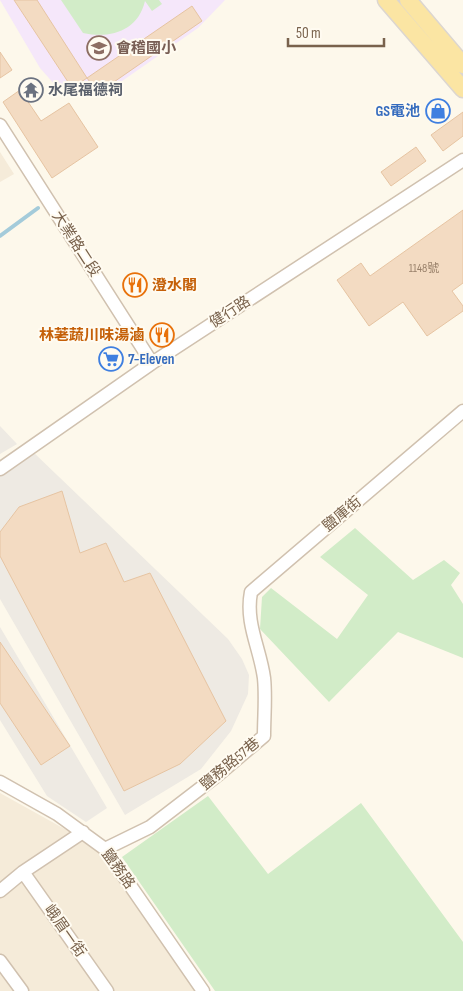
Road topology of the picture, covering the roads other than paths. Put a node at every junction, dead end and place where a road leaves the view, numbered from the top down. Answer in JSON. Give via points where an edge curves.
{"nodes":[{"id":1,"x":386,"y":0,"type":"edge"},
{"id":2,"x":408,"y":0,"type":"edge"},
{"id":3,"x":463,"y":64,"type":"edge"},
{"id":4,"x":463,"y":89,"type":"edge"},
{"id":5,"x":0,"y":125,"type":"edge"},
{"id":6,"x":463,"y":160,"type":"edge"},
{"id":7,"x":152,"y":363,"type":"junction"},
{"id":8,"x":463,"y":411,"type":"edge"},
{"id":9,"x":0,"y":469,"type":"edge"},
{"id":10,"x":251,"y":630,"type":"joint"},
{"id":11,"x":0,"y":782,"type":"edge"},
{"id":12,"x":82,"y":832,"type":"junction"},
{"id":13,"x":105,"y":849,"type":"junction"},
{"id":14,"x":23,"y":872,"type":"junction"},
{"id":15,"x":0,"y":891,"type":"edge"},
{"id":16,"x":0,"y":961,"type":"edge"},
{"id":17,"x":22,"y":991,"type":"edge"},
{"id":18,"x":107,"y":991,"type":"edge"},
{"id":19,"x":203,"y":991,"type":"edge"}],
"edges":[{"from":1,"to":4,"type":"main road"},
{"from":2,"to":3,"type":"main road"},
{"from":5,"to":7,"type":"street","name":"大業路二段"},
{"from":6,"to":7,"type":"street","name":"健行路"},
{"from":7,"to":9,"type":"street","name":"健行路"},
{"from":8,"to":10,"type":"street","name":"鹽庫街","via":[[251,592],[248,608]]},
{"from":10,"to":13,"type":"street","name":"鹽務路57巷","via":[[264,678],[264,736],[150,828]]},
{"from":11,"to":12,"type":"street","name":"鹽務路"},
{"from":12,"to":13,"type":"street","name":"鹽務路"},
{"from":12,"to":14,"type":"street"},
{"from":13,"to":19,"type":"street","name":"鹽務路"},
{"from":14,"to":15,"type":"street"},
{"from":14,"to":18,"type":"street","name":"峨眉一街"},
{"from":16,"to":17,"type":"street"}]}
